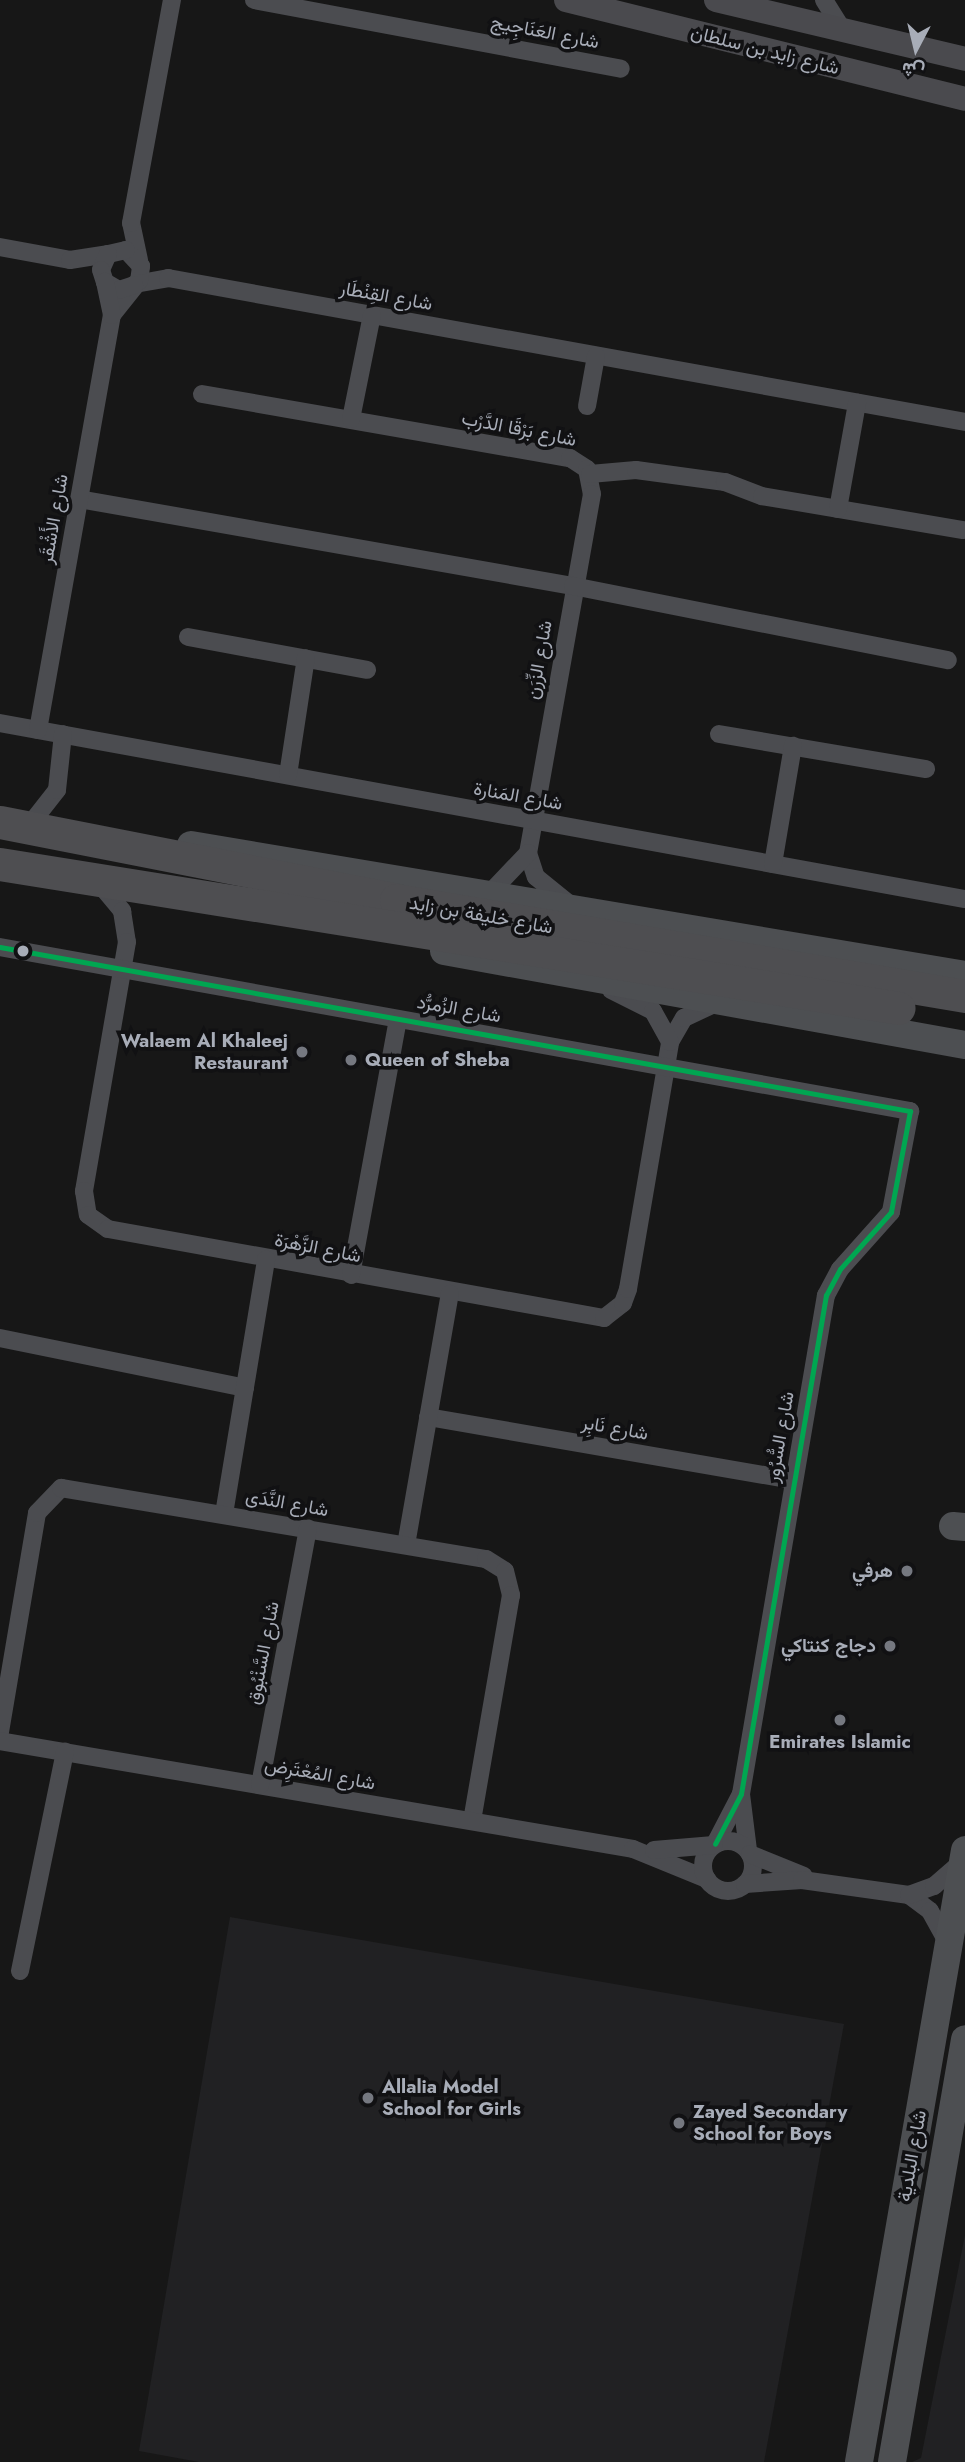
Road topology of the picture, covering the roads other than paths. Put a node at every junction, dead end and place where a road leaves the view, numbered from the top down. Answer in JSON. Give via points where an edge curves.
{"nodes":[{"id":1,"x":172,"y":0,"type":"edge"},
{"id":2,"x":254,"y":0,"type":"edge"},
{"id":3,"x":566,"y":0,"type":"edge"},
{"id":4,"x":716,"y":0,"type":"edge"},
{"id":5,"x":824,"y":0,"type":"edge"},
{"id":6,"x":842,"y":31,"type":"junction"},
{"id":7,"x":965,"y":60,"type":"edge"},
{"id":8,"x":621,"y":69,"type":"dead end"},
{"id":9,"x":965,"y":99,"type":"edge"},
{"id":10,"x":131,"y":223,"type":"junction"},
{"id":11,"x":0,"y":247,"type":"edge"},
{"id":12,"x":109,"y":253,"type":"junction"},
{"id":13,"x":70,"y":260,"type":"junction"},
{"id":14,"x":139,"y":261,"type":"junction"},
{"id":15,"x":168,"y":278,"type":"junction"},
{"id":16,"x":104,"y":281,"type":"junction"},
{"id":17,"x":135,"y":285,"type":"junction"},
{"id":18,"x":112,"y":315,"type":"junction"},
{"id":19,"x":372,"y":315,"type":"junction"},
{"id":20,"x":596,"y":356,"type":"junction"},
{"id":21,"x":202,"y":394,"type":"dead end"},
{"id":22,"x":857,"y":403,"type":"junction"},
{"id":23,"x":587,"y":406,"type":"dead end"},
{"id":24,"x":351,"y":419,"type":"junction"},
{"id":25,"x":965,"y":422,"type":"edge"},
{"id":26,"x":590,"y":474,"type":"junction"},
{"id":27,"x":79,"y":499,"type":"junction"},
{"id":28,"x":838,"y":509,"type":"junction"},
{"id":29,"x":963,"y":530,"type":"dead end"},
{"id":30,"x":573,"y":586,"type":"junction"},
{"id":31,"x":188,"y":637,"type":"dead end"},
{"id":32,"x":306,"y":658,"type":"junction"},
{"id":33,"x":948,"y":660,"type":"dead end"},
{"id":34,"x":367,"y":670,"type":"dead end"},
{"id":35,"x":0,"y":723,"type":"edge"},
{"id":36,"x":38,"y":730,"type":"junction"},
{"id":37,"x":63,"y":734,"type":"junction"},
{"id":38,"x":719,"y":734,"type":"dead end"},
{"id":39,"x":793,"y":746,"type":"junction"},
{"id":40,"x":926,"y":769,"type":"dead end"},
{"id":41,"x":288,"y":775,"type":"junction"},
{"id":42,"x":532,"y":820,"type":"junction"},
{"id":43,"x":14,"y":824,"type":"edge"},
{"id":44,"x":72,"y":834,"type":"junction"},
{"id":45,"x":528,"y":853,"type":"junction"},
{"id":46,"x":0,"y":864,"type":"edge"},
{"id":47,"x":773,"y":864,"type":"junction"},
{"id":48,"x":97,"y":881,"type":"junction"},
{"id":49,"x":490,"y":893,"type":"junction"},
{"id":50,"x":965,"y":899,"type":"edge"},
{"id":51,"x":228,"y":903,"type":"junction"},
{"id":52,"x":573,"y":907,"type":"junction"},
{"id":53,"x":0,"y":947,"type":"edge"},
{"id":54,"x":124,"y":969,"type":"junction"},
{"id":55,"x":965,"y":975,"type":"edge"},
{"id":56,"x":585,"y":978,"type":"junction"},
{"id":57,"x":965,"y":996,"type":"edge"},
{"id":58,"x":718,"y":1003,"type":"junction"},
{"id":59,"x":965,"y":1018,"type":"edge"},
{"id":60,"x":398,"y":1020,"type":"junction"},
{"id":61,"x":914,"y":1036,"type":"junction"},
{"id":62,"x":670,"y":1042,"type":"junction"},
{"id":63,"x":965,"y":1045,"type":"edge"},
{"id":64,"x":965,"y":1058,"type":"edge"},
{"id":65,"x":666,"y":1067,"type":"junction"},
{"id":66,"x":910,"y":1111,"type":"joint"},
{"id":67,"x":266,"y":1259,"type":"junction"},
{"id":68,"x":351,"y":1275,"type":"junction"},
{"id":69,"x":450,"y":1294,"type":"junction"},
{"id":70,"x":0,"y":1338,"type":"edge"},
{"id":71,"x":245,"y":1388,"type":"junction"},
{"id":72,"x":428,"y":1417,"type":"junction"},
{"id":73,"x":794,"y":1480,"type":"junction"},
{"id":74,"x":224,"y":1514,"type":"junction"},
{"id":75,"x":308,"y":1528,"type":"junction"},
{"id":76,"x":406,"y":1545,"type":"junction"},
{"id":77,"x":0,"y":1732,"type":"edge"},
{"id":78,"x":0,"y":1741,"type":"edge"},
{"id":79,"x":65,"y":1752,"type":"junction"},
{"id":80,"x":260,"y":1785,"type":"junction"},
{"id":81,"x":741,"y":1794,"type":"junction"},
{"id":82,"x":472,"y":1821,"type":"junction"},
{"id":83,"x":714,"y":1845,"type":"junction"},
{"id":84,"x":633,"y":1849,"type":"junction"},
{"id":85,"x":749,"y":1852,"type":"junction"},
{"id":86,"x":964,"y":1856,"type":"edge"},
{"id":87,"x":707,"y":1879,"type":"junction"},
{"id":88,"x":821,"y":1881,"type":"junction"},
{"id":89,"x":745,"y":1884,"type":"junction"},
{"id":90,"x":909,"y":1895,"type":"junction"},
{"id":91,"x":948,"y":1946,"type":"junction"},
{"id":92,"x":20,"y":1970,"type":"dead end"},
{"id":93,"x":965,"y":2039,"type":"edge"},
{"id":94,"x":859,"y":2462,"type":"edge"},
{"id":95,"x":892,"y":2462,"type":"edge"}],
"edges":[{"from":1,"to":10,"type":"street"},
{"from":2,"to":8,"type":"street","name":"شارع العَنَاجِيج"},
{"from":3,"to":9,"type":"main road","name":"شارع زايد بن سلطان"},
{"from":4,"to":6,"type":"main road","name":"شارع زايد بن سلطان"},
{"from":5,"to":6,"type":"street"},
{"from":6,"to":7,"type":"main road","name":"شارع زايد بن سلطان"},
{"from":10,"to":12,"type":"street"},
{"from":10,"to":14,"type":"street"},
{"from":11,"to":13,"type":"street"},
{"from":12,"to":13,"type":"street"},
{"from":12,"to":14,"type":"street","via":[[126,250]]},
{"from":12,"to":16,"type":"street"},
{"from":13,"to":16,"type":"street"},
{"from":14,"to":15,"type":"street","name":"شارع القِنْطَار"},
{"from":14,"to":17,"type":"street"},
{"from":15,"to":17,"type":"street","name":"شارع القِنْطَار"},
{"from":15,"to":19,"type":"street","name":"شارع القِنْطَار"},
{"from":16,"to":17,"type":"street","via":[[119,290]]},
{"from":16,"to":18,"type":"street","name":"شارع الأَشْقَر"},
{"from":17,"to":18,"type":"street","name":"شارع الأَشْقَر"},
{"from":18,"to":27,"type":"street","name":"شارع الأَشْقَر"},
{"from":19,"to":20,"type":"street","name":"شارع القِنْطَار"},
{"from":19,"to":24,"type":"street"},
{"from":20,"to":22,"type":"street","name":"شارع القِنْطَار"},
{"from":20,"to":23,"type":"street"},
{"from":21,"to":24,"type":"street","name":"شارع بَرْقَا الدَّرْب"},
{"from":22,"to":25,"type":"street","name":"شارع القِنْطَار"},
{"from":22,"to":28,"type":"street"},
{"from":24,"to":26,"type":"street","name":"شارع بَرْقَا الدَّرْب","via":[[570,458]]},
{"from":26,"to":28,"type":"street","name":"شارع بَرْقَا الدَّرْب","via":[[636,470],[726,482],[752,494]]},
{"from":26,"to":30,"type":"street","name":"شارع الزِّرَن"},
{"from":27,"to":30,"type":"street"},
{"from":27,"to":36,"type":"street","name":"شارع الأَشْقَر"},
{"from":28,"to":29,"type":"street","name":"شارع بَرْقَا الدَّرْب"},
{"from":30,"to":33,"type":"street"},
{"from":30,"to":42,"type":"street","name":"شارع الزِّرَن"},
{"from":31,"to":32,"type":"street"},
{"from":32,"to":34,"type":"street"},
{"from":32,"to":41,"type":"street"},
{"from":35,"to":36,"type":"street","name":"شارع المَنارة"},
{"from":36,"to":37,"type":"street","name":"شارع المَنارة"},
{"from":37,"to":41,"type":"street","name":"شارع المَنارة"},
{"from":37,"to":43,"type":"street","via":[[57,790]]},
{"from":38,"to":39,"type":"street"},
{"from":39,"to":40,"type":"street"},
{"from":39,"to":47,"type":"street"},
{"from":41,"to":42,"type":"street","name":"شارع المَنارة"},
{"from":42,"to":45,"type":"street","name":"شارع الزِّرَن"},
{"from":42,"to":47,"type":"street","name":"شارع المَنارة"},
{"from":43,"to":44,"type":"highway","name":"شارع خليفة بن زايد"},
{"from":44,"to":49,"type":"main road","via":[[195,845]]},
{"from":44,"to":57,"type":"highway","name":"شارع خليفة بن زايد","via":[[396,900]]},
{"from":45,"to":49,"type":"street"},
{"from":45,"to":52,"type":"street","via":[[536,877]]},
{"from":46,"to":48,"type":"highway","name":"شارع خليفة بن زايد"},
{"from":47,"to":50,"type":"street","name":"شارع المَنارة"},
{"from":48,"to":51,"type":"highway","name":"شارع خليفة بن زايد"},
{"from":48,"to":54,"type":"street","name":"شارع الزَّهْرَة","via":[[125,920]]},
{"from":49,"to":52,"type":"main road"},
{"from":51,"to":56,"type":"main road"},
{"from":51,"to":59,"type":"highway","name":"شارع خليفة بن زايد","via":[[364,918]]},
{"from":52,"to":55,"type":"main road"},
{"from":53,"to":54,"type":"street","name":"شارع الزُمرُّد"},
{"from":54,"to":60,"type":"street","name":"شارع الزُمرُّد"},
{"from":54,"to":67,"type":"street","name":"شارع الزَّهْرَة","via":[[84,1191],[88,1215],[108,1229]]},
{"from":56,"to":58,"type":"main road"},
{"from":56,"to":62,"type":"street","via":[[653,1011]]},
{"from":58,"to":61,"type":"main road"},
{"from":58,"to":62,"type":"street","name":"شارع الزَّهْرَة","via":[[684,1018]]},
{"from":60,"to":65,"type":"street","name":"شارع الزُمرُّد"},
{"from":60,"to":68,"type":"street"},
{"from":61,"to":63,"type":"main road"},
{"from":61,"to":64,"type":"main road"},
{"from":62,"to":65,"type":"street","name":"شارع الزَّهْرَة"},
{"from":65,"to":66,"type":"street","name":"شارع الزُمرُّد"},
{"from":65,"to":69,"type":"street","name":"شارع الزَّهْرَة","via":[[628,1289],[617,1309],[589,1320]]},
{"from":66,"to":73,"type":"street","name":"شارع السُّرُور","via":[[891,1212],[840,1269],[826,1295]]},
{"from":67,"to":68,"type":"street","name":"شارع الزَّهْرَة"},
{"from":67,"to":71,"type":"street"},
{"from":68,"to":69,"type":"street","name":"شارع الزَّهْرَة"},
{"from":69,"to":72,"type":"street"},
{"from":70,"to":71,"type":"street"},
{"from":71,"to":74,"type":"street"},
{"from":72,"to":73,"type":"street","name":"شارع نَابِر"},
{"from":72,"to":76,"type":"street"},
{"from":73,"to":81,"type":"street","name":"شارع السُّرُور"},
{"from":74,"to":75,"type":"street","name":"شارع النَّدَى"},
{"from":74,"to":77,"type":"street","name":"شارع النَّدَى","via":[[75,1488],[48,1495],[36,1520]]},
{"from":75,"to":76,"type":"street","name":"شارع النَّدَى"},
{"from":75,"to":80,"type":"street","name":"شارع السَّنْبُوق"},
{"from":76,"to":82,"type":"street","name":"شارع النَّدَى","via":[[492,1560],[511,1587]]},
{"from":78,"to":79,"type":"street","name":"شارع المُعْتَرِض"},
{"from":79,"to":80,"type":"street","name":"شارع المُعْتَرِض"},
{"from":79,"to":92,"type":"street"},
{"from":80,"to":82,"type":"street","name":"شارع المُعْتَرِض"},
{"from":81,"to":83,"type":"street","name":"شارع السُّرُور"},
{"from":81,"to":85,"type":"street","name":"شارع السُّرُور"},
{"from":82,"to":84,"type":"street","name":"شارع المُعْتَرِض"},
{"from":83,"to":84,"type":"street","name":"شارع المُعْتَرِض"},
{"from":83,"to":85,"type":"street","via":[[733,1841]]},
{"from":83,"to":87,"type":"street","via":[[704,1861]]},
{"from":84,"to":87,"type":"street","name":"شارع المُعْتَرِض"},
{"from":85,"to":88,"type":"street"},
{"from":85,"to":89,"type":"street","via":[[753,1870]]},
{"from":86,"to":90,"type":"street","via":[[934,1886]]},
{"from":86,"to":91,"type":"main road","name":"شارع البلدية"},
{"from":87,"to":89,"type":"street","via":[[724,1890]]},
{"from":88,"to":89,"type":"street"},
{"from":88,"to":90,"type":"street"},
{"from":90,"to":91,"type":"street","via":[[930,1912]]},
{"from":91,"to":94,"type":"main road","name":"شارع البلدية"},
{"from":93,"to":95,"type":"main road","name":"شارع البلدية"}]}
